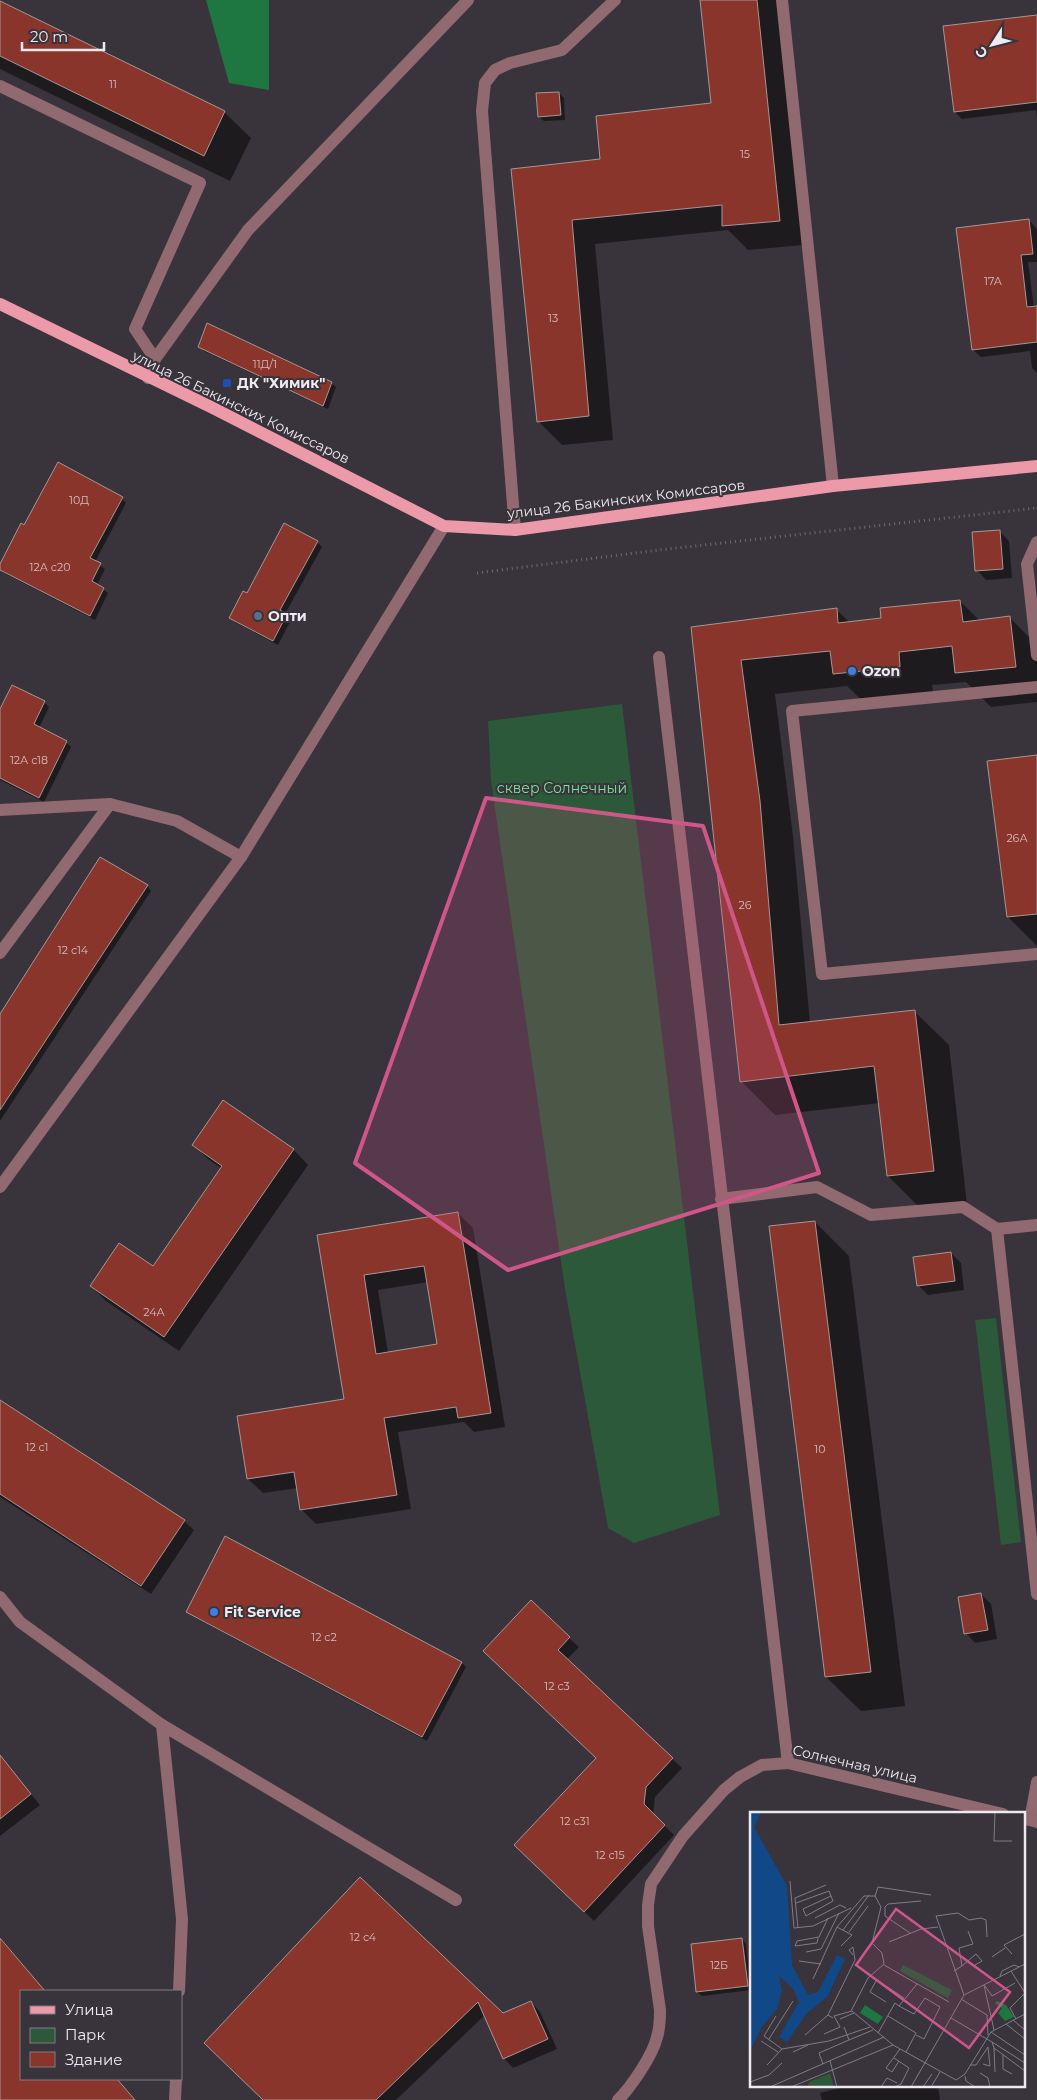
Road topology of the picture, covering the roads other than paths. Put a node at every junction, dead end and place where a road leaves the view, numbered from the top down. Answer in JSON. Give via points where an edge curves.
{"nodes":[{"id":1,"x":468,"y":0,"type":"edge"},
{"id":2,"x":615,"y":0,"type":"edge"},
{"id":3,"x":782,"y":0,"type":"edge"},
{"id":4,"x":0,"y":86,"type":"edge"},
{"id":5,"x":0,"y":304,"type":"edge"},
{"id":6,"x":155,"y":359,"type":"junction"},
{"id":7,"x":148,"y":378,"type":"junction"},
{"id":8,"x":1037,"y":466,"type":"edge"},
{"id":9,"x":833,"y":486,"type":"junction"},
{"id":10,"x":444,"y":526,"type":"junction"},
{"id":11,"x":515,"y":530,"type":"junction"},
{"id":12,"x":1037,"y":542,"type":"edge"},
{"id":13,"x":1037,"y":656,"type":"edge"},
{"id":14,"x":659,"y":657,"type":"dead end"},
{"id":15,"x":1037,"y":687,"type":"edge"},
{"id":16,"x":110,"y":804,"type":"junction"},
{"id":17,"x":0,"y":810,"type":"edge"},
{"id":18,"x":240,"y":857,"type":"junction"},
{"id":19,"x":0,"y":953,"type":"edge"},
{"id":20,"x":1037,"y":954,"type":"edge"},
{"id":21,"x":0,"y":1187,"type":"edge"},
{"id":22,"x":721,"y":1199,"type":"junction"},
{"id":23,"x":1037,"y":1225,"type":"edge"},
{"id":24,"x":997,"y":1229,"type":"junction"},
{"id":25,"x":1037,"y":1594,"type":"edge"},
{"id":26,"x":0,"y":1597,"type":"edge"},
{"id":27,"x":162,"y":1724,"type":"junction"},
{"id":28,"x":788,"y":1763,"type":"junction"},
{"id":29,"x":1037,"y":1782,"type":"edge"},
{"id":30,"x":995,"y":1812,"type":"edge"},
{"id":31,"x":1030,"y":1820,"type":"edge"},
{"id":32,"x":456,"y":1900,"type":"dead end"},
{"id":33,"x":179,"y":1990,"type":"edge"},
{"id":34,"x":176,"y":2080,"type":"edge"},
{"id":35,"x":175,"y":2100,"type":"edge"},
{"id":36,"x":618,"y":2100,"type":"edge"}],
"edges":[{"from":1,"to":6,"type":"street","via":[[248,230]]},
{"from":2,"to":11,"type":"street","via":[[562,50],[510,63],[495,70],[484,84],[482,111]]},
{"from":3,"to":9,"type":"street"},
{"from":4,"to":6,"type":"street","via":[[200,183],[135,329]]},
{"from":5,"to":7,"type":"main road","name":"улица 26 Бакинских Комиссаров"},
{"from":6,"to":7,"type":"street"},
{"from":7,"to":10,"type":"main road","name":"улица 26 Бакинских Комиссаров","via":[[222,412]]},
{"from":8,"to":9,"type":"main road","name":"улица 26 Бакинских Комиссаров"},
{"from":9,"to":11,"type":"main road","name":"улица 26 Бакинских Комиссаров"},
{"from":10,"to":11,"type":"main road","name":"улица 26 Бакинских Комиссаров"},
{"from":10,"to":18,"type":"street"},
{"from":12,"to":13,"type":"street","via":[[1027,564]]},
{"from":14,"to":22,"type":"street"},
{"from":15,"to":20,"type":"street","via":[[792,711],[822,974]]},
{"from":16,"to":17,"type":"street"},
{"from":16,"to":18,"type":"street","via":[[177,821]]},
{"from":16,"to":19,"type":"street"},
{"from":18,"to":21,"type":"street"},
{"from":22,"to":24,"type":"street","via":[[817,1187],[871,1216],[963,1207]]},
{"from":22,"to":28,"type":"street"},
{"from":23,"to":24,"type":"street"},
{"from":24,"to":25,"type":"street"},
{"from":26,"to":27,"type":"street","via":[[20,1622]]},
{"from":27,"to":32,"type":"street"},
{"from":27,"to":33,"type":"street","via":[[182,1919]]},
{"from":28,"to":30,"type":"street","name":"Солнечная улица"},
{"from":28,"to":36,"type":"street","name":"Солнечная улица","via":[[762,1766],[724,1790],[683,1836],[651,1884],[648,1926],[660,2024],[657,2039],[630,2088]]},
{"from":29,"to":31,"type":"street"},
{"from":34,"to":35,"type":"street"}]}
